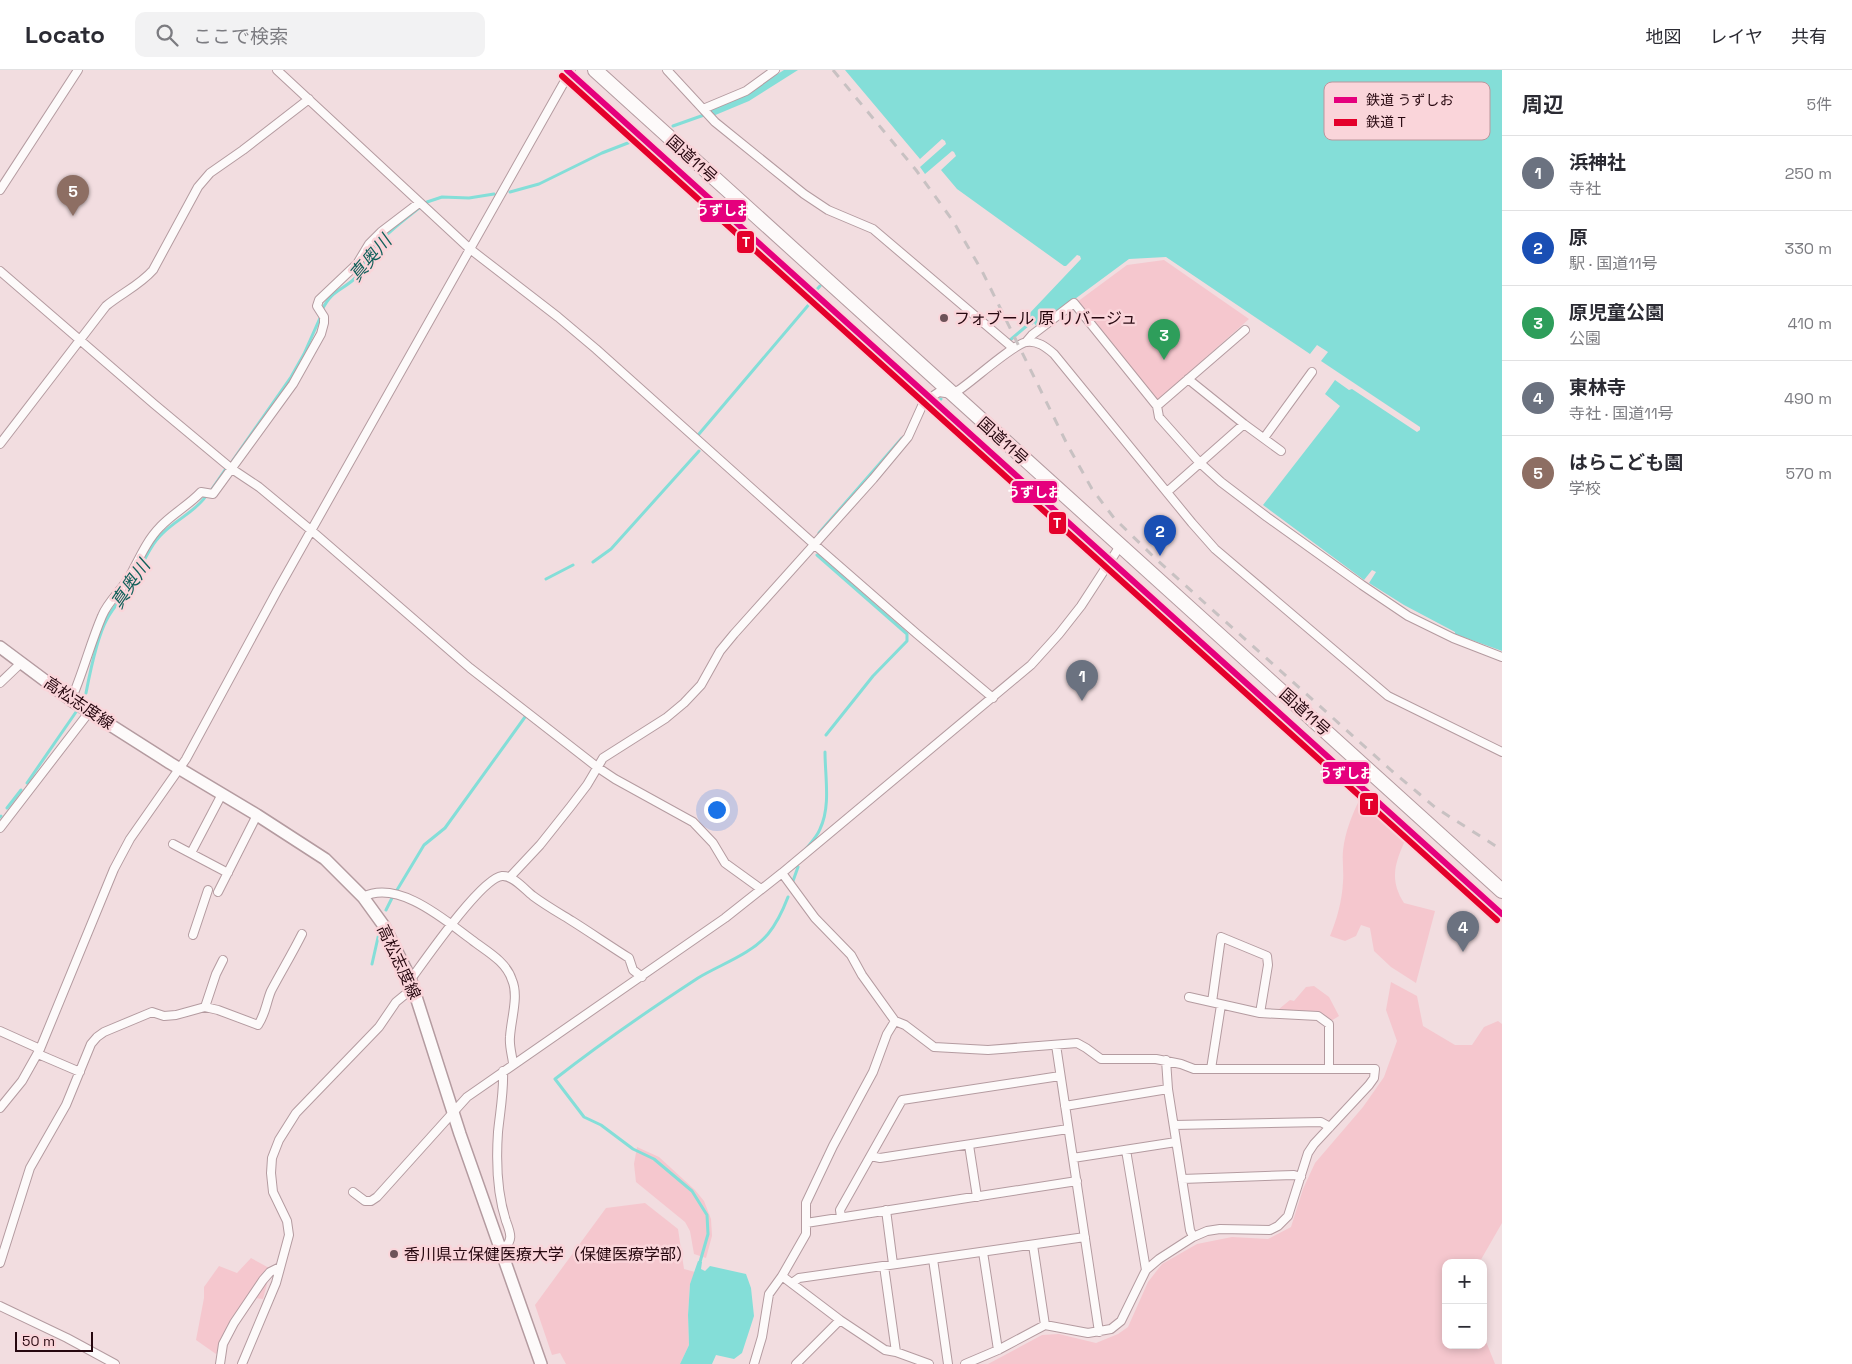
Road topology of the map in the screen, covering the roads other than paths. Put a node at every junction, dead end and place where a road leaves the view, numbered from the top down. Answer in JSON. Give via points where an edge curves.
{"nodes":[{"id":1,"x":78,"y":70,"type":"edge"},
{"id":2,"x":278,"y":70,"type":"edge"},
{"id":3,"x":571,"y":70,"type":"edge"},
{"id":4,"x":595,"y":70,"type":"edge"},
{"id":5,"x":667,"y":70,"type":"edge"},
{"id":6,"x":776,"y":70,"type":"edge"},
{"id":7,"x":309,"y":100,"type":"junction"},
{"id":8,"x":703,"y":108,"type":"junction"},
{"id":9,"x":0,"y":190,"type":"edge"},
{"id":10,"x":420,"y":203,"type":"junction"},
{"id":11,"x":470,"y":249,"type":"junction"},
{"id":12,"x":0,"y":271,"type":"edge"},
{"id":13,"x":1245,"y":330,"type":"dead end"},
{"id":14,"x":79,"y":339,"type":"junction"},
{"id":15,"x":1026,"y":342,"type":"junction"},
{"id":16,"x":1013,"y":348,"type":"junction"},
{"id":17,"x":1312,"y":372,"type":"dead end"},
{"id":18,"x":1188,"y":379,"type":"junction"},
{"id":19,"x":952,"y":394,"type":"junction"},
{"id":20,"x":1157,"y":406,"type":"junction"},
{"id":21,"x":1244,"y":424,"type":"junction"},
{"id":22,"x":1264,"y":438,"type":"junction"},
{"id":23,"x":0,"y":444,"type":"edge"},
{"id":24,"x":1281,"y":450,"type":"dead end"},
{"id":25,"x":1199,"y":462,"type":"junction"},
{"id":26,"x":232,"y":469,"type":"junction"},
{"id":27,"x":1166,"y":492,"type":"junction"},
{"id":28,"x":312,"y":530,"type":"junction"},
{"id":29,"x":815,"y":545,"type":"junction"},
{"id":30,"x":1120,"y":546,"type":"junction"},
{"id":31,"x":0,"y":647,"type":"edge"},
{"id":32,"x":1502,"y":657,"type":"edge"},
{"id":33,"x":21,"y":663,"type":"junction"},
{"id":34,"x":0,"y":683,"type":"edge"},
{"id":35,"x":993,"y":698,"type":"junction"},
{"id":36,"x":72,"y":700,"type":"junction"},
{"id":37,"x":90,"y":711,"type":"junction"},
{"id":38,"x":1502,"y":752,"type":"edge"},
{"id":39,"x":597,"y":767,"type":"junction"},
{"id":40,"x":180,"y":769,"type":"junction"},
{"id":41,"x":222,"y":794,"type":"junction"},
{"id":42,"x":257,"y":815,"type":"junction"},
{"id":43,"x":0,"y":828,"type":"edge"},
{"id":44,"x":173,"y":844,"type":"dead end"},
{"id":45,"x":191,"y":853,"type":"junction"},
{"id":46,"x":228,"y":873,"type":"junction"},
{"id":47,"x":782,"y":873,"type":"junction"},
{"id":48,"x":510,"y":877,"type":"junction"},
{"id":49,"x":761,"y":888,"type":"junction"},
{"id":50,"x":208,"y":890,"type":"dead end"},
{"id":51,"x":1502,"y":891,"type":"edge"},
{"id":52,"x":218,"y":892,"type":"dead end"},
{"id":53,"x":363,"y":897,"type":"junction"},
{"id":54,"x":451,"y":924,"type":"junction"},
{"id":55,"x":302,"y":934,"type":"dead end"},
{"id":56,"x":193,"y":935,"type":"dead end"},
{"id":57,"x":224,"y":960,"type":"dead end"},
{"id":58,"x":642,"y":977,"type":"junction"},
{"id":59,"x":410,"y":978,"type":"junction"},
{"id":60,"x":415,"y":991,"type":"junction"},
{"id":61,"x":1189,"y":997,"type":"dead end"},
{"id":62,"x":1212,"y":1002,"type":"junction"},
{"id":63,"x":1221,"y":1005,"type":"junction"},
{"id":64,"x":205,"y":1007,"type":"junction"},
{"id":65,"x":1260,"y":1013,"type":"junction"},
{"id":66,"x":895,"y":1021,"type":"junction"},
{"id":67,"x":0,"y":1031,"type":"edge"},
{"id":68,"x":1056,"y":1045,"type":"junction"},
{"id":69,"x":39,"y":1051,"type":"junction"},
{"id":70,"x":1166,"y":1060,"type":"junction"},
{"id":71,"x":513,"y":1063,"type":"junction"},
{"id":72,"x":1329,"y":1068,"type":"junction"},
{"id":73,"x":1211,"y":1069,"type":"junction"},
{"id":74,"x":503,"y":1071,"type":"junction"},
{"id":75,"x":80,"y":1072,"type":"junction"},
{"id":76,"x":1060,"y":1076,"type":"junction"},
{"id":77,"x":1168,"y":1089,"type":"junction"},
{"id":78,"x":1065,"y":1106,"type":"junction"},
{"id":79,"x":0,"y":1108,"type":"edge"},
{"id":80,"x":453,"y":1110,"type":"junction"},
{"id":81,"x":1174,"y":1125,"type":"junction"},
{"id":82,"x":1330,"y":1126,"type":"junction"},
{"id":83,"x":1068,"y":1129,"type":"junction"},
{"id":84,"x":1176,"y":1142,"type":"junction"},
{"id":85,"x":969,"y":1145,"type":"junction"},
{"id":86,"x":1126,"y":1150,"type":"junction"},
{"id":87,"x":871,"y":1156,"type":"junction"},
{"id":88,"x":1073,"y":1158,"type":"junction"},
{"id":89,"x":1301,"y":1177,"type":"junction"},
{"id":90,"x":1182,"y":1178,"type":"junction"},
{"id":91,"x":1077,"y":1182,"type":"junction"},
{"id":92,"x":353,"y":1192,"type":"dead end"},
{"id":93,"x":977,"y":1197,"type":"junction"},
{"id":94,"x":886,"y":1210,"type":"junction"},
{"id":95,"x":841,"y":1217,"type":"junction"},
{"id":96,"x":806,"y":1223,"type":"junction"},
{"id":97,"x":1085,"y":1237,"type":"junction"},
{"id":98,"x":1193,"y":1237,"type":"junction"},
{"id":99,"x":1033,"y":1244,"type":"junction"},
{"id":100,"x":501,"y":1251,"type":"junction"},
{"id":101,"x":983,"y":1252,"type":"junction"},
{"id":102,"x":933,"y":1259,"type":"junction"},
{"id":103,"x":0,"y":1263,"type":"edge"},
{"id":104,"x":893,"y":1264,"type":"junction"},
{"id":105,"x":884,"y":1266,"type":"junction"},
{"id":106,"x":280,"y":1267,"type":"junction"},
{"id":107,"x":1146,"y":1270,"type":"junction"},
{"id":108,"x":782,"y":1276,"type":"junction"},
{"id":109,"x":792,"y":1283,"type":"junction"},
{"id":110,"x":0,"y":1306,"type":"edge"},
{"id":111,"x":840,"y":1320,"type":"junction"},
{"id":112,"x":1045,"y":1325,"type":"junction"},
{"id":113,"x":1099,"y":1332,"type":"junction"},
{"id":114,"x":998,"y":1350,"type":"junction"},
{"id":115,"x":896,"y":1352,"type":"junction"},
{"id":116,"x":755,"y":1363,"type":"edge"},
{"id":117,"x":115,"y":1364,"type":"edge"},
{"id":118,"x":220,"y":1364,"type":"edge"},
{"id":119,"x":242,"y":1364,"type":"edge"},
{"id":120,"x":541,"y":1364,"type":"edge"},
{"id":121,"x":796,"y":1364,"type":"edge"},
{"id":122,"x":929,"y":1364,"type":"edge"},
{"id":123,"x":948,"y":1364,"type":"edge"},
{"id":124,"x":966,"y":1364,"type":"edge"}],
"edges":[{"from":1,"to":9,"type":"street"},
{"from":2,"to":7,"type":"street"},
{"from":3,"to":11,"type":"street"},
{"from":4,"to":19,"type":"highway","name":"国道11号"},
{"from":5,"to":8,"type":"street"},
{"from":6,"to":8,"type":"street","via":[[746,91]]},
{"from":7,"to":10,"type":"street"},
{"from":7,"to":14,"type":"street","via":[[210,173],[198,187],[153,270],[106,306]]},
{"from":8,"to":16,"type":"street","via":[[804,194],[828,210],[873,229]]},
{"from":10,"to":11,"type":"street"},
{"from":10,"to":26,"type":"street","via":[[381,232],[357,264],[319,300],[317,306],[324,317],[321,334],[293,384]]},
{"from":11,"to":28,"type":"street"},
{"from":11,"to":29,"type":"street","via":[[596,349]]},
{"from":12,"to":14,"type":"street"},
{"from":13,"to":18,"type":"street"},
{"from":14,"to":23,"type":"street"},
{"from":14,"to":26,"type":"street"},
{"from":15,"to":16,"type":"street"},
{"from":15,"to":20,"type":"street","via":[[1074,303]]},
{"from":15,"to":27,"type":"street","via":[[1036,342],[1054,354]]},
{"from":16,"to":19,"type":"street"},
{"from":17,"to":22,"type":"street"},
{"from":18,"to":20,"type":"street"},
{"from":18,"to":21,"type":"street"},
{"from":19,"to":29,"type":"street","via":[[939,392],[922,406],[908,437]]},
{"from":19,"to":30,"type":"highway","name":"国道11号"},
{"from":20,"to":25,"type":"street","via":[[1159,417]]},
{"from":21,"to":22,"type":"street"},
{"from":21,"to":25,"type":"street"},
{"from":22,"to":24,"type":"street"},
{"from":25,"to":27,"type":"street"},
{"from":25,"to":32,"type":"street","via":[[1259,511],[1408,616],[1452,638]]},
{"from":26,"to":28,"type":"street"},
{"from":26,"to":36,"type":"street","via":[[213,494],[201,492],[152,536],[102,616]]},
{"from":27,"to":38,"type":"street","via":[[1215,549],[1388,696]]},
{"from":28,"to":39,"type":"street","via":[[470,668]]},
{"from":28,"to":40,"type":"street"},
{"from":29,"to":35,"type":"street"},
{"from":29,"to":39,"type":"street","via":[[734,634],[702,685],[666,718],[603,758]]},
{"from":30,"to":35,"type":"street","via":[[1059,634],[1031,665]]},
{"from":30,"to":51,"type":"highway","name":"国道11号"},
{"from":31,"to":33,"type":"main road","name":"高松志度線"},
{"from":33,"to":34,"type":"street"},
{"from":33,"to":36,"type":"main road","name":"高松志度線"},
{"from":35,"to":47,"type":"street"},
{"from":36,"to":37,"type":"main road","name":"高松志度線"},
{"from":37,"to":40,"type":"main road","name":"高松志度線"},
{"from":37,"to":43,"type":"street"},
{"from":39,"to":48,"type":"street","via":[[587,785],[540,845]]},
{"from":39,"to":49,"type":"street","via":[[693,822],[713,842],[725,863]]},
{"from":40,"to":41,"type":"main road","name":"高松志度線"},
{"from":40,"to":69,"type":"street","via":[[130,839],[114,869]]},
{"from":41,"to":42,"type":"main road","name":"高松志度線"},
{"from":41,"to":45,"type":"street"},
{"from":42,"to":46,"type":"street"},
{"from":42,"to":53,"type":"main road","name":"高松志度線","via":[[325,859]]},
{"from":44,"to":45,"type":"street"},
{"from":45,"to":46,"type":"street"},
{"from":46,"to":52,"type":"street"},
{"from":47,"to":49,"type":"street"},
{"from":47,"to":66,"type":"street","via":[[815,918],[851,955]]},
{"from":48,"to":54,"type":"street","via":[[494,878]]},
{"from":48,"to":58,"type":"street","via":[[536,898],[629,958],[633,970]]},
{"from":49,"to":58,"type":"street"},
{"from":50,"to":56,"type":"street"},
{"from":53,"to":54,"type":"street","via":[[372,892],[390,893],[435,912]]},
{"from":53,"to":59,"type":"main road","name":"高松志度線","via":[[384,926]]},
{"from":54,"to":59,"type":"street"},
{"from":54,"to":71,"type":"street","via":[[500,961],[513,980],[510,1039]]},
{"from":55,"to":64,"type":"street","via":[[270,994],[258,1025]]},
{"from":57,"to":64,"type":"street"},
{"from":58,"to":71,"type":"street"},
{"from":59,"to":60,"type":"main road","name":"高松志度線"},
{"from":60,"to":80,"type":"main road","name":"高松志度線"},
{"from":60,"to":106,"type":"street","via":[[396,1002],[379,1027],[296,1112],[279,1140],[272,1158],[271,1173],[273,1192],[287,1221],[288,1235]]},
{"from":61,"to":62,"type":"street"},
{"from":62,"to":63,"type":"street"},
{"from":62,"to":65,"type":"street","via":[[1221,937],[1267,956]]},
{"from":63,"to":65,"type":"street"},
{"from":63,"to":73,"type":"street"},
{"from":64,"to":75,"type":"street","via":[[176,1015],[152,1012],[104,1032],[91,1044]]},
{"from":65,"to":72,"type":"street","via":[[1318,1016],[1329,1024]]},
{"from":66,"to":68,"type":"street","via":[[934,1047],[988,1050]]},
{"from":66,"to":96,"type":"street","via":[[873,1072],[806,1203]]},
{"from":67,"to":69,"type":"street"},
{"from":68,"to":70,"type":"street","via":[[1076,1043],[1107,1060]]},
{"from":68,"to":76,"type":"street"},
{"from":69,"to":75,"type":"street"},
{"from":69,"to":79,"type":"street","via":[[22,1081]]},
{"from":70,"to":73,"type":"street","via":[[1194,1069]]},
{"from":70,"to":77,"type":"street"},
{"from":71,"to":74,"type":"street"},
{"from":72,"to":73,"type":"street"},
{"from":72,"to":82,"type":"street","via":[[1375,1069],[1369,1085]]},
{"from":74,"to":80,"type":"street"},
{"from":74,"to":100,"type":"street","via":[[498,1170],[503,1211],[511,1238]]},
{"from":75,"to":103,"type":"street","via":[[66,1105],[30,1168]]},
{"from":76,"to":78,"type":"street"},
{"from":76,"to":87,"type":"street","via":[[902,1100]]},
{"from":77,"to":78,"type":"street"},
{"from":77,"to":81,"type":"street"},
{"from":78,"to":83,"type":"street"},
{"from":80,"to":92,"type":"street","via":[[377,1197],[365,1201]]},
{"from":80,"to":100,"type":"main road","name":"高松志度線"},
{"from":81,"to":82,"type":"street","via":[[1322,1122]]},
{"from":81,"to":84,"type":"street"},
{"from":82,"to":89,"type":"street","via":[[1308,1153]]},
{"from":83,"to":85,"type":"street"},
{"from":83,"to":88,"type":"street"},
{"from":84,"to":86,"type":"street"},
{"from":84,"to":90,"type":"street"},
{"from":85,"to":87,"type":"street","via":[[880,1158]]},
{"from":85,"to":93,"type":"street"},
{"from":86,"to":88,"type":"street"},
{"from":86,"to":107,"type":"street"},
{"from":87,"to":95,"type":"street","via":[[840,1210]]},
{"from":88,"to":91,"type":"street"},
{"from":89,"to":90,"type":"street"},
{"from":89,"to":98,"type":"street","via":[[1288,1216],[1278,1226],[1270,1230],[1220,1229]]},
{"from":90,"to":98,"type":"street"},
{"from":91,"to":93,"type":"street"},
{"from":91,"to":97,"type":"street"},
{"from":93,"to":94,"type":"street"},
{"from":94,"to":95,"type":"street"},
{"from":94,"to":104,"type":"street"},
{"from":95,"to":96,"type":"street"},
{"from":96,"to":108,"type":"street","via":[[806,1234]]},
{"from":97,"to":99,"type":"street"},
{"from":97,"to":113,"type":"street"},
{"from":98,"to":107,"type":"street"},
{"from":99,"to":101,"type":"street"},
{"from":99,"to":112,"type":"street"},
{"from":100,"to":120,"type":"main road","name":"高松志度線"},
{"from":101,"to":102,"type":"street"},
{"from":101,"to":114,"type":"street"},
{"from":102,"to":104,"type":"street"},
{"from":102,"to":123,"type":"street"},
{"from":104,"to":105,"type":"street"},
{"from":105,"to":109,"type":"street","via":[[799,1278]]},
{"from":105,"to":115,"type":"street"},
{"from":106,"to":118,"type":"street","via":[[263,1280],[234,1322],[223,1344]]},
{"from":106,"to":119,"type":"street"},
{"from":107,"to":113,"type":"street","via":[[1121,1321],[1111,1329]]},
{"from":108,"to":109,"type":"street"},
{"from":108,"to":116,"type":"street","via":[[769,1294]]},
{"from":109,"to":111,"type":"street"},
{"from":110,"to":117,"type":"street"},
{"from":111,"to":115,"type":"street","via":[[885,1350]]},
{"from":111,"to":121,"type":"street"},
{"from":112,"to":113,"type":"street"},
{"from":112,"to":114,"type":"street"},
{"from":114,"to":124,"type":"street"},
{"from":115,"to":122,"type":"street"}]}
